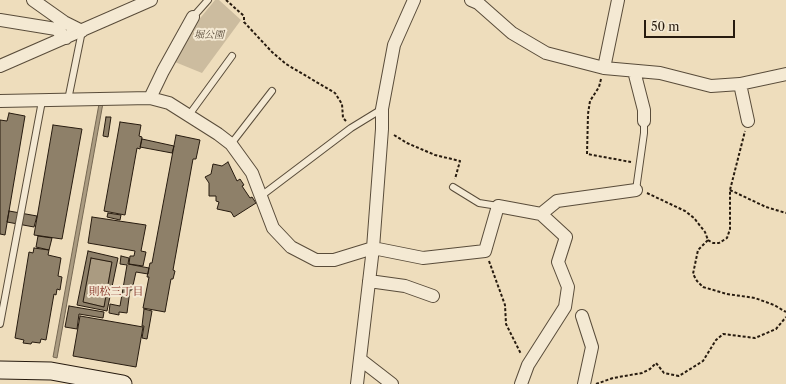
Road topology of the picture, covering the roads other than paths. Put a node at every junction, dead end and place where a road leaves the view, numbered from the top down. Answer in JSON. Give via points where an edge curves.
{"nodes":[{"id":1,"x":33,"y":0,"type":"edge"},
{"id":2,"x":151,"y":0,"type":"edge"},
{"id":3,"x":208,"y":0,"type":"edge"},
{"id":4,"x":414,"y":0,"type":"edge"},
{"id":5,"x":471,"y":0,"type":"edge"},
{"id":6,"x":618,"y":0,"type":"edge"},
{"id":7,"x":194,"y":17,"type":"joint"},
{"id":8,"x":0,"y":20,"type":"edge"},
{"id":9,"x":82,"y":31,"type":"junction"},
{"id":10,"x":66,"y":38,"type":"junction"},
{"id":11,"x":232,"y":56,"type":"dead end"},
{"id":12,"x":0,"y":66,"type":"edge"},
{"id":13,"x":604,"y":68,"type":"junction"},
{"id":14,"x":634,"y":70,"type":"junction"},
{"id":15,"x":786,"y":74,"type":"edge"},
{"id":16,"x":740,"y":84,"type":"junction"},
{"id":17,"x":272,"y":91,"type":"dead end"},
{"id":18,"x":150,"y":98,"type":"junction"},
{"id":19,"x":68,"y":100,"type":"junction"},
{"id":20,"x":0,"y":101,"type":"edge"},
{"id":21,"x":42,"y":102,"type":"junction"},
{"id":22,"x":382,"y":109,"type":"junction"},
{"id":23,"x":189,"y":115,"type":"junction"},
{"id":24,"x":644,"y":121,"type":"joint"},
{"id":25,"x":748,"y":121,"type":"road end"},
{"id":26,"x":231,"y":144,"type":"junction"},
{"id":27,"x":453,"y":187,"type":"road end"},
{"id":28,"x":636,"y":190,"type":"joint"},
{"id":29,"x":261,"y":196,"type":"junction"},
{"id":30,"x":498,"y":206,"type":"junction"},
{"id":31,"x":541,"y":214,"type":"junction"},
{"id":32,"x":373,"y":248,"type":"junction"},
{"id":33,"x":369,"y":281,"type":"junction"},
{"id":34,"x":433,"y":296,"type":"dead end"},
{"id":35,"x":582,"y":316,"type":"dead end"},
{"id":36,"x":0,"y":324,"type":"edge"},
{"id":37,"x":361,"y":360,"type":"junction"},
{"id":38,"x":0,"y":370,"type":"edge"},
{"id":39,"x":123,"y":384,"type":"edge"},
{"id":40,"x":358,"y":384,"type":"edge"},
{"id":41,"x":392,"y":384,"type":"edge"},
{"id":42,"x":521,"y":384,"type":"edge"},
{"id":43,"x":584,"y":384,"type":"edge"}],
"edges":[{"from":1,"to":9,"type":"street","via":[[64,22]]},
{"from":2,"to":9,"type":"street"},
{"from":3,"to":7,"type":"lane"},
{"from":4,"to":22,"type":"street","via":[[394,44]]},
{"from":5,"to":13,"type":"street","via":[[478,3],[512,33],[546,54]]},
{"from":6,"to":13,"type":"street"},
{"from":7,"to":18,"type":"street"},
{"from":8,"to":10,"type":"street","via":[[56,30]]},
{"from":9,"to":10,"type":"street"},
{"from":9,"to":19,"type":"lane"},
{"from":10,"to":12,"type":"street"},
{"from":11,"to":23,"type":"lane"},
{"from":13,"to":14,"type":"street"},
{"from":14,"to":16,"type":"street","via":[[660,73],[711,86]]},
{"from":14,"to":24,"type":"street","via":[[644,110]]},
{"from":15,"to":16,"type":"street"},
{"from":16,"to":25,"type":"street"},
{"from":17,"to":26,"type":"lane"},
{"from":18,"to":19,"type":"street"},
{"from":18,"to":23,"type":"street","via":[[169,103]]},
{"from":19,"to":21,"type":"street"},
{"from":20,"to":21,"type":"street"},
{"from":21,"to":36,"type":"lane"},
{"from":22,"to":29,"type":"lane","via":[[351,128]]},
{"from":22,"to":32,"type":"street"},
{"from":23,"to":26,"type":"street"},
{"from":24,"to":28,"type":"lane"},
{"from":26,"to":29,"type":"street","via":[[252,173]]},
{"from":27,"to":30,"type":"lane","via":[[479,203]]},
{"from":28,"to":31,"type":"street","via":[[557,201]]},
{"from":29,"to":32,"type":"street","via":[[273,228],[291,246],[316,260],[334,260]]},
{"from":30,"to":31,"type":"street"},
{"from":30,"to":32,"type":"street","via":[[485,251],[423,258]]},
{"from":31,"to":42,"type":"street","via":[[566,237],[558,262],[568,287],[565,307],[528,365]]},
{"from":32,"to":33,"type":"street"},
{"from":33,"to":34,"type":"street","via":[[405,286]]},
{"from":33,"to":37,"type":"street"},
{"from":35,"to":43,"type":"street","via":[[592,347]]},
{"from":37,"to":40,"type":"street"},
{"from":37,"to":41,"type":"street"},
{"from":38,"to":39,"type":"street","via":[[51,371]]}]}
